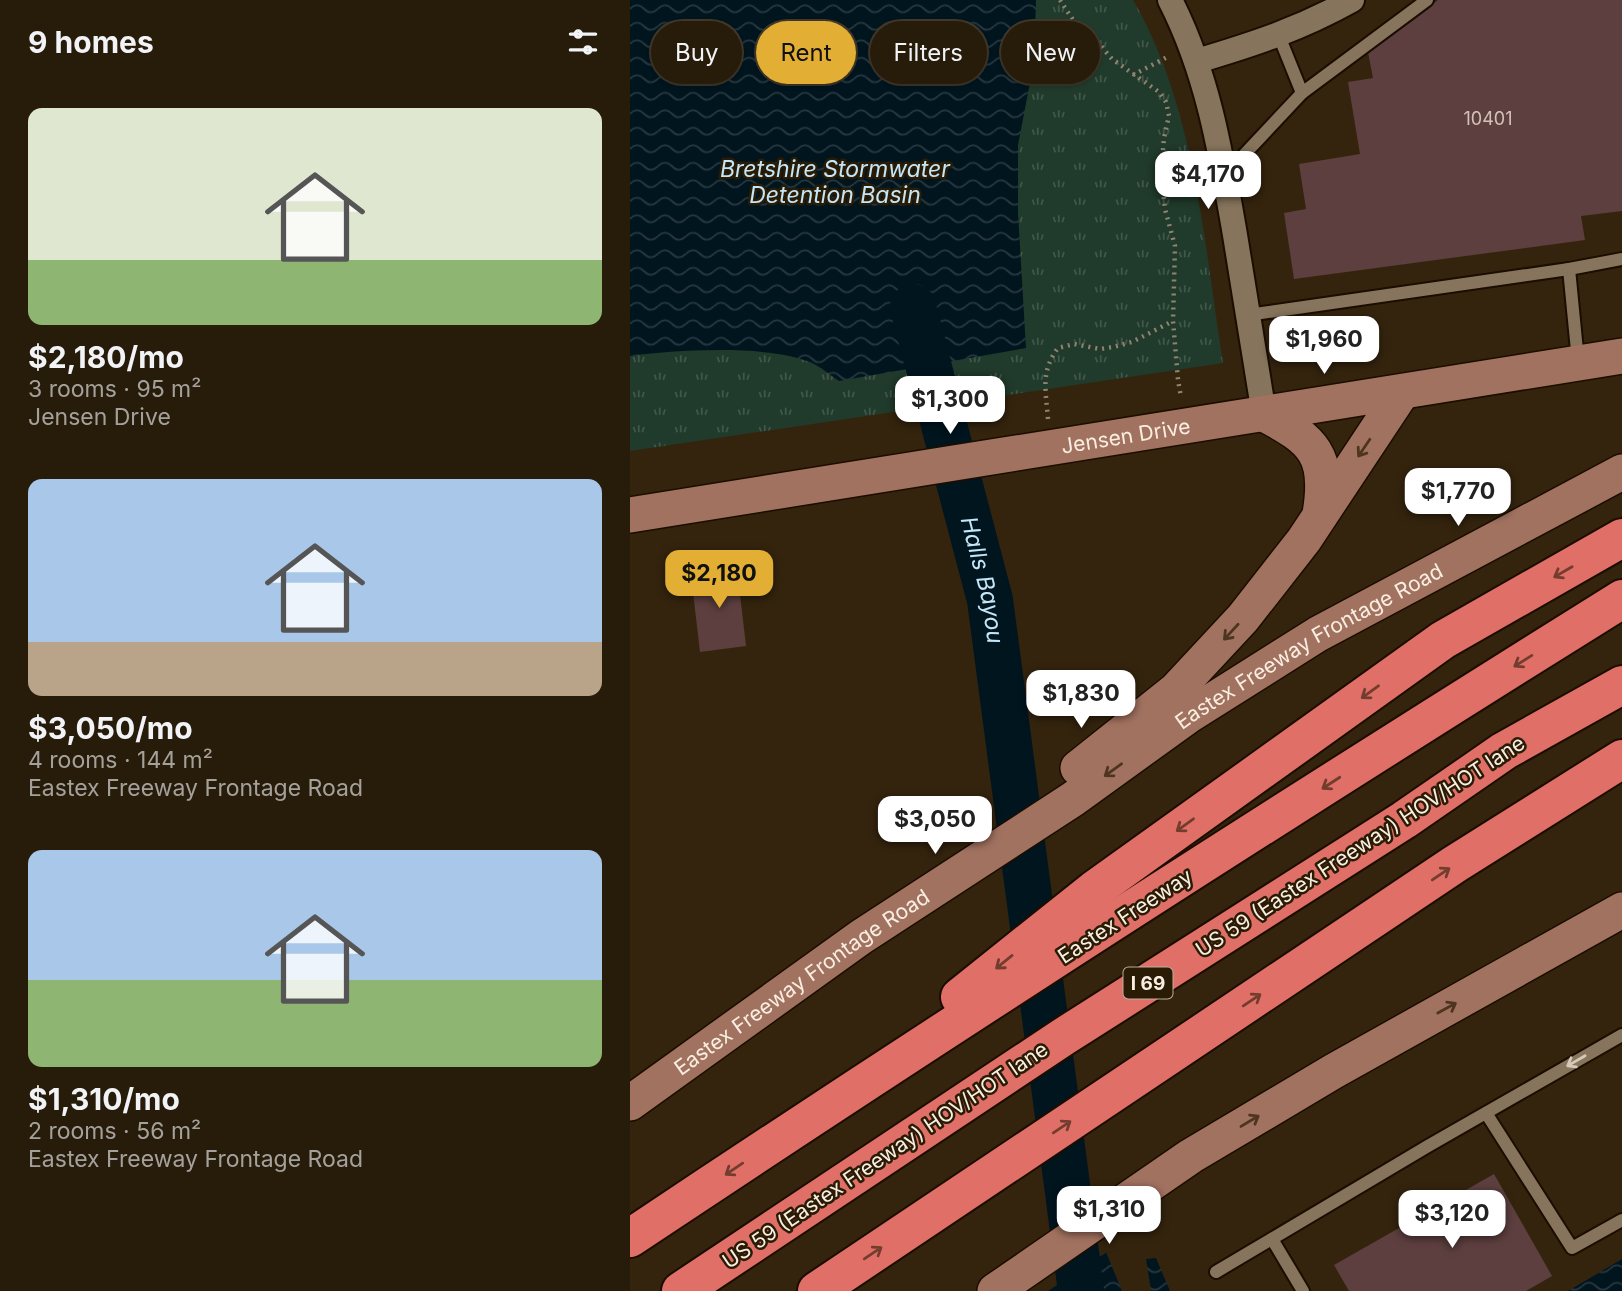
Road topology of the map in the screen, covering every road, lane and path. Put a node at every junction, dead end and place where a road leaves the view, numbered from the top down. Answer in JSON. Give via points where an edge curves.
{"nodes":[{"id":1,"x":1060,"y":0,"type":"edge"},
{"id":2,"x":1170,"y":0,"type":"edge"},
{"id":3,"x":1352,"y":0,"type":"edge"},
{"id":4,"x":1427,"y":0,"type":"edge"},
{"id":5,"x":1279,"y":36,"type":"junction"},
{"id":6,"x":1194,"y":53,"type":"junction"},
{"id":7,"x":1133,"y":75,"type":"junction"},
{"id":8,"x":1302,"y":93,"type":"junction"},
{"id":9,"x":1225,"y":175,"type":"junction"},
{"id":10,"x":1622,"y":259,"type":"edge"},
{"id":11,"x":1569,"y":269,"type":"junction"},
{"id":12,"x":1248,"y":315,"type":"junction"},
{"id":13,"x":1173,"y":321,"type":"junction"},
{"id":14,"x":1622,"y":356,"type":"edge"},
{"id":15,"x":1578,"y":364,"type":"junction"},
{"id":16,"x":1402,"y":392,"type":"junction"},
{"id":17,"x":1264,"y":414,"type":"junction"},
{"id":18,"x":1188,"y":426,"type":"junction"},
{"id":19,"x":1043,"y":449,"type":"junction"},
{"id":20,"x":1622,"y":472,"type":"edge"},
{"id":21,"x":1320,"y":514,"type":"junction"},
{"id":22,"x":630,"y":515,"type":"edge"},
{"id":23,"x":1622,"y":538,"type":"edge"},
{"id":24,"x":1622,"y":599,"type":"edge"},
{"id":25,"x":1622,"y":685,"type":"edge"},
{"id":26,"x":1182,"y":703,"type":"junction"},
{"id":27,"x":1622,"y":759,"type":"edge"},
{"id":28,"x":1622,"y":910,"type":"edge"},
{"id":29,"x":1622,"y":1035,"type":"edge"},
{"id":30,"x":630,"y":1103,"type":"edge"},
{"id":31,"x":1486,"y":1113,"type":"junction"},
{"id":32,"x":791,"y":1131,"type":"junction"},
{"id":33,"x":1619,"y":1222,"type":"edge"},
{"id":34,"x":630,"y":1238,"type":"edge"},
{"id":35,"x":1272,"y":1239,"type":"junction"},
{"id":36,"x":1216,"y":1272,"type":"dead end"},
{"id":37,"x":681,"y":1291,"type":"edge"},
{"id":38,"x":817,"y":1291,"type":"edge"},
{"id":39,"x":995,"y":1291,"type":"edge"},
{"id":40,"x":1303,"y":1291,"type":"edge"}],
"edges":[{"from":1,"to":7,"type":"path","via":[[1075,23]]},
{"from":2,"to":6,"type":"street"},
{"from":3,"to":5,"type":"street"},
{"from":4,"to":8,"type":"lane"},
{"from":5,"to":6,"type":"street"},
{"from":5,"to":8,"type":"lane"},
{"from":6,"to":7,"type":"path"},
{"from":6,"to":9,"type":"street"},
{"from":7,"to":13,"type":"path","via":[[1159,92],[1169,116],[1161,173],[1175,246]]},
{"from":8,"to":9,"type":"lane"},
{"from":9,"to":12,"type":"street"},
{"from":10,"to":11,"type":"lane"},
{"from":11,"to":12,"type":"lane"},
{"from":11,"to":15,"type":"lane"},
{"from":12,"to":17,"type":"street"},
{"from":13,"to":18,"type":"path"},
{"from":13,"to":19,"type":"path","via":[[1113,347],[1074,344],[1058,348],[1045,376]]},
{"from":14,"to":15,"type":"main road","name":"Jensen Drive"},
{"from":15,"to":16,"type":"main road","name":"Jensen Drive"},
{"from":16,"to":17,"type":"main road","name":"Jensen Drive"},
{"from":16,"to":21,"type":"main road","one_way":true},
{"from":17,"to":18,"type":"main road","name":"Jensen Drive"},
{"from":17,"to":21,"type":"main road","via":[[1310,444],[1322,465]]},
{"from":18,"to":19,"type":"main road","name":"Jensen Drive"},
{"from":19,"to":22,"type":"main road","name":"Jensen Drive"},
{"from":20,"to":26,"type":"main road","name":"Eastex Freeway Frontage Road"},
{"from":21,"to":26,"type":"main road","one_way":true},
{"from":23,"to":32,"type":"highway","one_way":true,"via":[[1443,640],[1094,890]]},
{"from":24,"to":32,"type":"highway","name":"Eastex Freeway","one_way":true},
{"from":25,"to":37,"type":"highway","name":"US 59 (Eastex Freeway) HOV/HOT lane","number":"I 69","via":[[1504,751]]},
{"from":26,"to":30,"type":"main road","name":"Eastex Freeway Frontage Road","one_way":true,"via":[[1073,799],[861,937]]},
{"from":38,"to":27,"type":"highway","one_way":true,"via":[[1455,864]]},
{"from":39,"to":28,"type":"main road","one_way":true,"via":[[1191,1156]]},
{"from":29,"to":31,"type":"lane","one_way":true},
{"from":31,"to":33,"type":"lane","via":[[1572,1248]]},
{"from":31,"to":35,"type":"lane"},
{"from":32,"to":34,"type":"highway","name":"Eastex Freeway","one_way":true},
{"from":35,"to":36,"type":"lane"},
{"from":35,"to":40,"type":"lane"}]}
